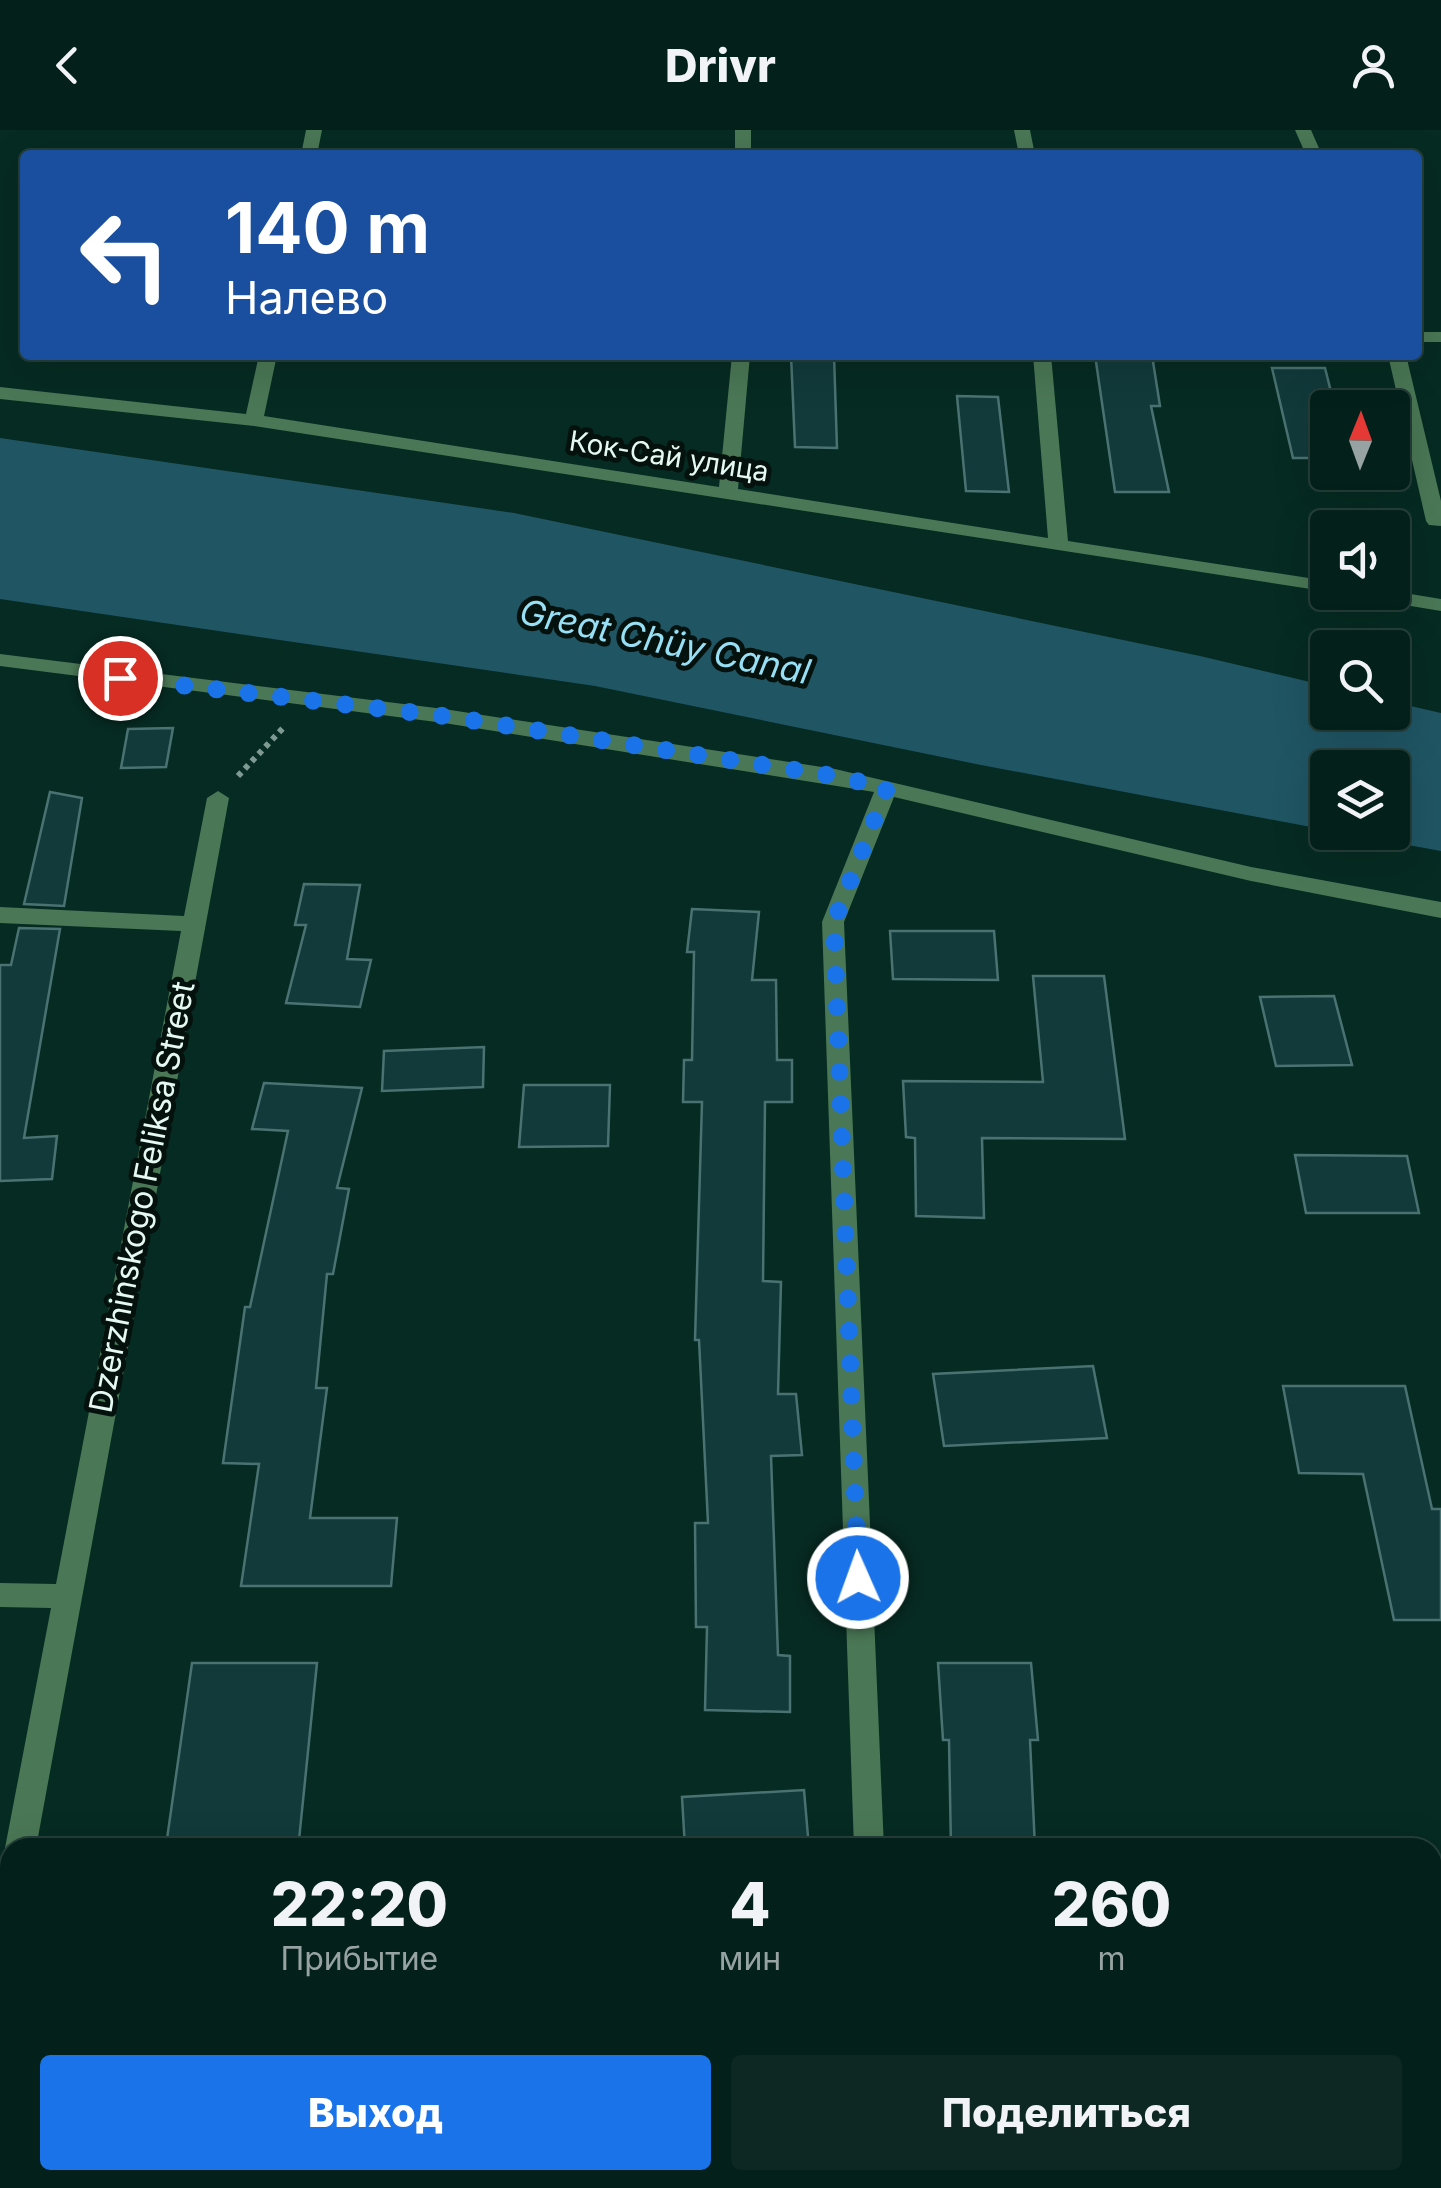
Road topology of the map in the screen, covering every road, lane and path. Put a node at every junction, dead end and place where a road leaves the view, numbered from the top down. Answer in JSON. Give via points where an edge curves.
{"nodes":[{"id":1,"x":267,"y":360,"type":"edge"},
{"id":2,"x":741,"y":360,"type":"edge"},
{"id":3,"x":1042,"y":360,"type":"edge"},
{"id":4,"x":1398,"y":360,"type":"edge"},
{"id":5,"x":0,"y":392,"type":"edge"},
{"id":6,"x":254,"y":420,"type":"junction"},
{"id":7,"x":728,"y":493,"type":"junction"},
{"id":8,"x":1436,"y":521,"type":"dead end"},
{"id":9,"x":1058,"y":544,"type":"junction"},
{"id":10,"x":1310,"y":584,"type":"edge"},
{"id":11,"x":1410,"y":600,"type":"edge"},
{"id":12,"x":1441,"y":605,"type":"edge"},
{"id":13,"x":0,"y":660,"type":"edge"},
{"id":14,"x":254,"y":759,"type":"dead end"},
{"id":15,"x":247,"y":768,"type":"dead end"},
{"id":16,"x":887,"y":788,"type":"junction"},
{"id":17,"x":218,"y":798,"type":"dead end"},
{"id":18,"x":1441,"y":910,"type":"edge"},
{"id":19,"x":0,"y":915,"type":"edge"},
{"id":20,"x":194,"y":924,"type":"junction"},
{"id":21,"x":0,"y":1595,"type":"edge"},
{"id":22,"x":67,"y":1596,"type":"junction"},
{"id":23,"x":22,"y":1838,"type":"edge"},
{"id":24,"x":869,"y":1838,"type":"edge"}],
"edges":[{"from":1,"to":6,"type":"street"},
{"from":2,"to":7,"type":"street"},
{"from":3,"to":9,"type":"street"},
{"from":4,"to":8,"type":"street"},
{"from":5,"to":6,"type":"street","name":"Кок-Сай улица"},
{"from":6,"to":7,"type":"street","name":"Кок-Сай улица"},
{"from":7,"to":9,"type":"street","name":"Кок-Сай улица"},
{"from":9,"to":10,"type":"street","name":"Кок-Сай улица"},
{"from":11,"to":12,"type":"street"},
{"from":13,"to":16,"type":"street","via":[[444,716]]},
{"from":14,"to":15,"type":"path"},
{"from":16,"to":18,"type":"street","via":[[1251,874]]},
{"from":16,"to":24,"type":"street","via":[[834,922]]},
{"from":17,"to":20,"type":"street","name":"Dzerzhinskogo Feliksa Street"},
{"from":19,"to":20,"type":"street"},
{"from":20,"to":22,"type":"street","name":"Dzerzhinskogo Feliksa Street"},
{"from":21,"to":22,"type":"street"},
{"from":22,"to":23,"type":"street","name":"Dzerzhinskogo Feliksa Street"}]}
